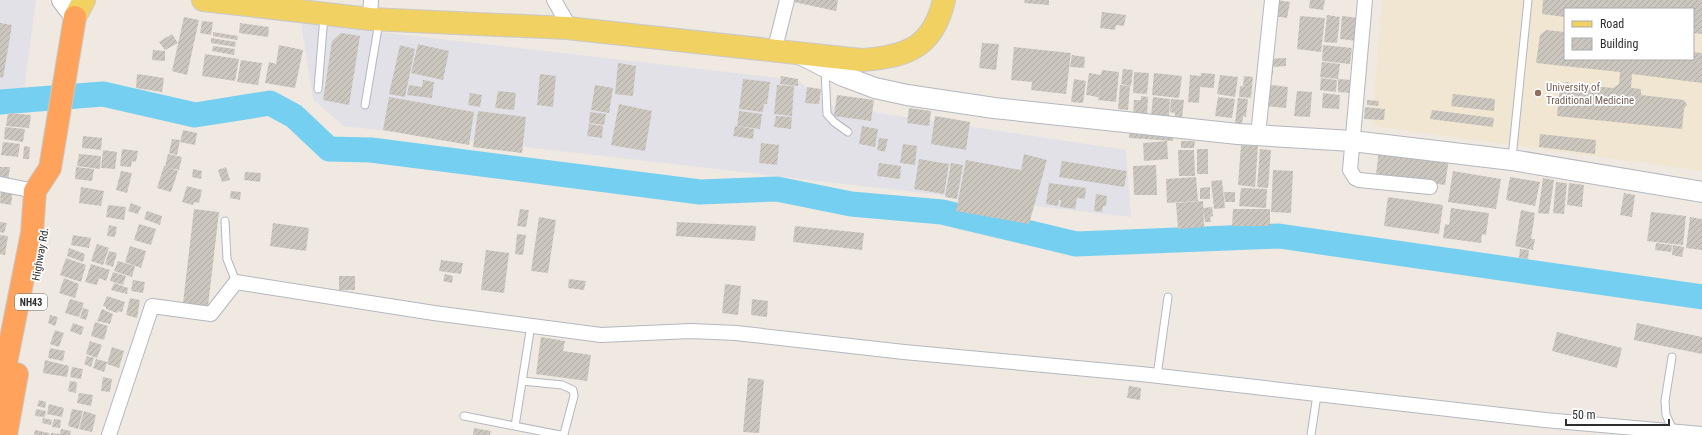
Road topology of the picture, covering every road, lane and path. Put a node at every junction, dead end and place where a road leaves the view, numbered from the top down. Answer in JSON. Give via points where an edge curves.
{"nodes":[{"id":1,"x":203,"y":0,"type":"edge"},
{"id":2,"x":554,"y":0,"type":"edge"},
{"id":3,"x":787,"y":0,"type":"edge"},
{"id":4,"x":944,"y":0,"type":"edge"},
{"id":5,"x":1272,"y":0,"type":"edge"},
{"id":6,"x":1365,"y":0,"type":"edge"},
{"id":7,"x":1528,"y":0,"type":"edge"},
{"id":8,"x":74,"y":6,"type":"edge"},
{"id":9,"x":374,"y":13,"type":"edge"},
{"id":10,"x":324,"y":14,"type":"junction"},
{"id":11,"x":567,"y":28,"type":"junction"},
{"id":12,"x":774,"y":52,"type":"junction"},
{"id":13,"x":802,"y":55,"type":"junction"},
{"id":14,"x":825,"y":67,"type":"junction"},
{"id":15,"x":318,"y":89,"type":"dead end"},
{"id":16,"x":366,"y":105,"type":"dead end"},
{"id":17,"x":848,"y":132,"type":"dead end"},
{"id":18,"x":1258,"y":135,"type":"junction"},
{"id":19,"x":1352,"y":141,"type":"junction"},
{"id":20,"x":1512,"y":160,"type":"junction"},
{"id":21,"x":50,"y":168,"type":"junction"},
{"id":22,"x":0,"y":184,"type":"edge"},
{"id":23,"x":1430,"y":188,"type":"dead end"},
{"id":24,"x":35,"y":191,"type":"junction"},
{"id":25,"x":1702,"y":192,"type":"edge"},
{"id":26,"x":225,"y":221,"type":"dead end"},
{"id":27,"x":236,"y":282,"type":"junction"},
{"id":28,"x":1168,"y":297,"type":"dead end"},
{"id":29,"x":531,"y":325,"type":"junction"},
{"id":30,"x":1672,"y":357,"type":"dead end"},
{"id":31,"x":1157,"y":376,"type":"junction"},
{"id":32,"x":522,"y":381,"type":"junction"},
{"id":33,"x":0,"y":393,"type":"edge"},
{"id":34,"x":1317,"y":395,"type":"junction"},
{"id":35,"x":464,"y":416,"type":"dead end"},
{"id":36,"x":515,"y":426,"type":"junction"},
{"id":37,"x":1600,"y":430,"type":"edge"},
{"id":38,"x":1674,"y":432,"type":"junction"},
{"id":39,"x":1702,"y":434,"type":"edge"},
{"id":40,"x":6,"y":435,"type":"edge"},
{"id":41,"x":110,"y":435,"type":"edge"},
{"id":42,"x":1311,"y":435,"type":"edge"}],
"edges":[{"from":1,"to":10,"type":"main road"},
{"from":2,"to":11,"type":"street"},
{"from":3,"to":12,"type":"street"},
{"from":4,"to":13,"type":"main road","via":[[930,32],[917,48],[903,55],[861,60]]},
{"from":5,"to":18,"type":"street"},
{"from":6,"to":19,"type":"street"},
{"from":7,"to":20,"type":"lane"},
{"from":8,"to":21,"type":"highway","number":"NH43"},
{"from":9,"to":10,"type":"main road"},
{"from":9,"to":11,"type":"main road"},
{"from":9,"to":16,"type":"lane"},
{"from":10,"to":15,"type":"lane"},
{"from":11,"to":12,"type":"main road"},
{"from":12,"to":13,"type":"main road"},
{"from":13,"to":14,"type":"street"},
{"from":14,"to":17,"type":"lane","via":[[827,114]]},
{"from":14,"to":18,"type":"street","via":[[875,88],[907,95],[994,108]]},
{"from":18,"to":19,"type":"street"},
{"from":19,"to":20,"type":"street"},
{"from":19,"to":23,"type":"street","via":[[1350,170],[1355,178]]},
{"from":20,"to":25,"type":"street"},
{"from":21,"to":24,"type":"highway","number":"NH43"},
{"from":21,"to":40,"type":"highway","name":"Highway Rd.","number":"NH43","via":[[50,193],[41,253]]},
{"from":22,"to":24,"type":"street"},
{"from":24,"to":33,"type":"highway","number":"NH43","via":[[32,233]]},
{"from":26,"to":27,"type":"lane","via":[[227,259]]},
{"from":27,"to":29,"type":"street"},
{"from":27,"to":41,"type":"street","via":[[211,314],[152,306]]},
{"from":28,"to":31,"type":"lane"},
{"from":29,"to":31,"type":"street","via":[[608,335],[671,331],[736,333]]},
{"from":29,"to":32,"type":"lane"},
{"from":30,"to":38,"type":"lane","via":[[1665,401],[1666,415]]},
{"from":31,"to":34,"type":"street"},
{"from":32,"to":36,"type":"lane"},
{"from":32,"to":36,"type":"lane","via":[[562,385],[573,390],[574,396],[564,434]]},
{"from":34,"to":37,"type":"street"},
{"from":34,"to":42,"type":"lane"},
{"from":35,"to":36,"type":"lane"},
{"from":37,"to":38,"type":"street"},
{"from":38,"to":39,"type":"street"}]}
